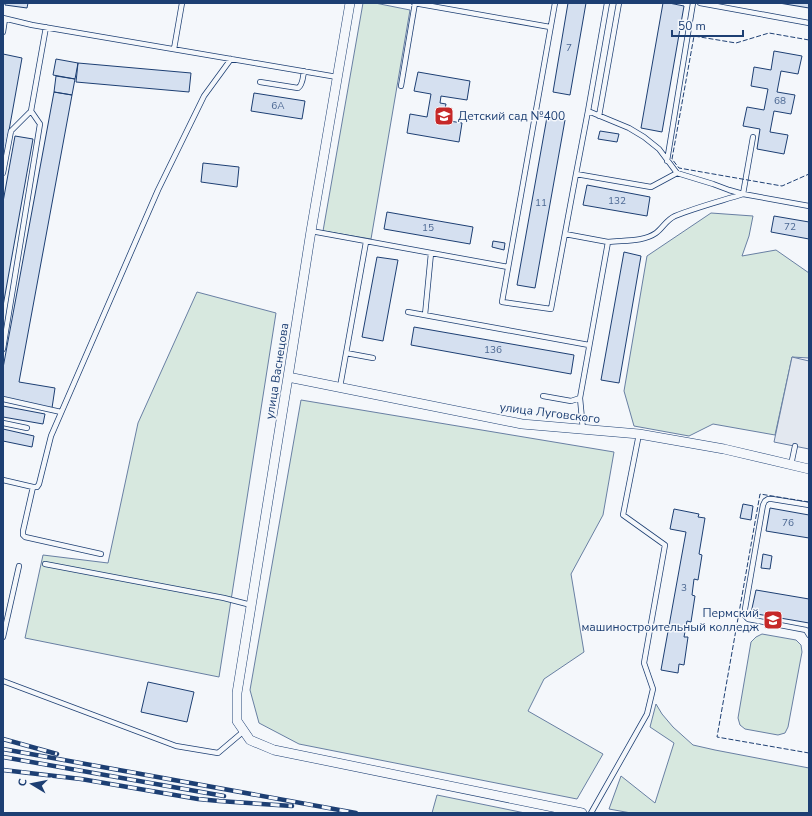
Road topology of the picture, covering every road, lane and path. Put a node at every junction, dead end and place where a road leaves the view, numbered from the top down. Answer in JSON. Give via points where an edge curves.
{"nodes":[{"id":1,"x":182,"y":3,"type":"edge"},
{"id":2,"x":350,"y":3,"type":"edge"},
{"id":3,"x":415,"y":3,"type":"edge"},
{"id":4,"x":555,"y":3,"type":"edge"},
{"id":5,"x":607,"y":3,"type":"edge"},
{"id":6,"x":619,"y":3,"type":"edge"},
{"id":7,"x":693,"y":3,"type":"edge"},
{"id":8,"x":700,"y":3,"type":"edge"},
{"id":9,"x":4,"y":18,"type":"edge"},
{"id":10,"x":809,"y":23,"type":"edge"},
{"id":11,"x":46,"y":27,"type":"junction"},
{"id":12,"x":550,"y":27,"type":"junction"},
{"id":13,"x":3,"y":32,"type":"edge"},
{"id":14,"x":174,"y":49,"type":"junction"},
{"id":15,"x":230,"y":59,"type":"junction"},
{"id":16,"x":304,"y":71,"type":"junction"},
{"id":17,"x":337,"y":77,"type":"junction"},
{"id":18,"x":260,"y":82,"type":"dead end"},
{"id":19,"x":401,"y":86,"type":"dead end"},
{"id":20,"x":31,"y":111,"type":"junction"},
{"id":21,"x":588,"y":111,"type":"junction"},
{"id":22,"x":599,"y":116,"type":"junction"},
{"id":23,"x":754,"y":137,"type":"dead end"},
{"id":24,"x":667,"y":161,"type":"junction"},
{"id":25,"x":3,"y":173,"type":"edge"},
{"id":26,"x":576,"y":174,"type":"junction"},
{"id":27,"x":677,"y":174,"type":"junction"},
{"id":28,"x":743,"y":194,"type":"junction"},
{"id":29,"x":809,"y":206,"type":"edge"},
{"id":30,"x":311,"y":231,"type":"junction"},
{"id":31,"x":565,"y":234,"type":"junction"},
{"id":32,"x":366,"y":242,"type":"junction"},
{"id":33,"x":608,"y":242,"type":"junction"},
{"id":34,"x":431,"y":253,"type":"junction"},
{"id":35,"x":508,"y":267,"type":"junction"},
{"id":36,"x":408,"y":312,"type":"dead end"},
{"id":37,"x":425,"y":315,"type":"junction"},
{"id":38,"x":589,"y":345,"type":"junction"},
{"id":39,"x":3,"y":349,"type":"edge"},
{"id":40,"x":346,"y":353,"type":"junction"},
{"id":41,"x":373,"y":358,"type":"dead end"},
{"id":42,"x":288,"y":377,"type":"junction"},
{"id":43,"x":340,"y":388,"type":"junction"},
{"id":44,"x":543,"y":396,"type":"dead end"},
{"id":45,"x":580,"y":398,"type":"junction"},
{"id":46,"x":3,"y":399,"type":"edge"},
{"id":47,"x":61,"y":412,"type":"junction"},
{"id":48,"x":3,"y":423,"type":"edge"},
{"id":49,"x":27,"y":428,"type":"dead end"},
{"id":50,"x":583,"y":430,"type":"junction"},
{"id":51,"x":638,"y":434,"type":"junction"},
{"id":52,"x":795,"y":446,"type":"dead end"},
{"id":53,"x":791,"y":464,"type":"junction"},
{"id":54,"x":809,"y":469,"type":"edge"},
{"id":55,"x":3,"y":480,"type":"edge"},
{"id":56,"x":33,"y":486,"type":"junction"},
{"id":57,"x":809,"y":505,"type":"edge"},
{"id":58,"x":101,"y":554,"type":"dead end"},
{"id":59,"x":45,"y":564,"type":"dead end"},
{"id":60,"x":19,"y":566,"type":"dead end"},
{"id":61,"x":251,"y":606,"type":"junction"},
{"id":62,"x":809,"y":635,"type":"edge"},
{"id":63,"x":3,"y":637,"type":"edge"},
{"id":64,"x":3,"y":681,"type":"edge"},
{"id":65,"x":244,"y":731,"type":"junction"},
{"id":66,"x":582,"y":813,"type":"edge"},
{"id":67,"x":591,"y":813,"type":"edge"}],
"edges":[{"from":1,"to":14,"type":"lane"},
{"from":2,"to":17,"type":"street","name":"улица Васнецова"},
{"from":3,"to":12,"type":"lane"},
{"from":3,"to":19,"type":"lane"},
{"from":4,"to":12,"type":"lane"},
{"from":5,"to":21,"type":"lane"},
{"from":6,"to":22,"type":"lane"},
{"from":7,"to":24,"type":"lane"},
{"from":8,"to":10,"type":"lane"},
{"from":9,"to":11,"type":"lane"},
{"from":9,"to":13,"type":"lane"},
{"from":11,"to":14,"type":"lane"},
{"from":11,"to":20,"type":"lane"},
{"from":12,"to":35,"type":"lane"},
{"from":14,"to":15,"type":"lane"},
{"from":15,"to":16,"type":"lane"},
{"from":15,"to":47,"type":"lane","via":[[204,96],[158,190]]},
{"from":16,"to":17,"type":"lane"},
{"from":16,"to":18,"type":"lane","via":[[302,84],[298,88]]},
{"from":17,"to":30,"type":"street","name":"улица Васнецова"},
{"from":20,"to":25,"type":"lane","via":[[10,131]]},
{"from":20,"to":39,"type":"lane","via":[[40,124]]},
{"from":21,"to":22,"type":"lane"},
{"from":21,"to":26,"type":"lane"},
{"from":22,"to":24,"type":"lane","via":[[644,137],[659,149]]},
{"from":23,"to":28,"type":"lane"},
{"from":24,"to":27,"type":"lane"},
{"from":26,"to":27,"type":"lane","via":[[651,187]]},
{"from":26,"to":31,"type":"lane"},
{"from":27,"to":28,"type":"lane"},
{"from":28,"to":29,"type":"lane"},
{"from":28,"to":33,"type":"lane","via":[[674,217],[657,232],[644,239]]},
{"from":30,"to":32,"type":"lane"},
{"from":30,"to":42,"type":"street","name":"улица Васнецова"},
{"from":31,"to":33,"type":"lane"},
{"from":31,"to":35,"type":"lane","via":[[551,309],[502,302]]},
{"from":32,"to":34,"type":"lane"},
{"from":32,"to":40,"type":"lane"},
{"from":33,"to":38,"type":"lane"},
{"from":34,"to":35,"type":"lane"},
{"from":34,"to":37,"type":"lane"},
{"from":36,"to":37,"type":"lane"},
{"from":37,"to":38,"type":"lane"},
{"from":38,"to":45,"type":"lane"},
{"from":40,"to":41,"type":"lane"},
{"from":40,"to":43,"type":"lane"},
{"from":42,"to":43,"type":"street","name":"улица Луговского"},
{"from":42,"to":61,"type":"street","name":"улица Васнецова"},
{"from":43,"to":50,"type":"street","name":"улица Луговского","via":[[522,424]]},
{"from":44,"to":45,"type":"lane","via":[[571,401]]},
{"from":45,"to":50,"type":"lane"},
{"from":46,"to":47,"type":"lane"},
{"from":47,"to":56,"type":"lane","via":[[51,436],[41,480],[36,487]]},
{"from":48,"to":49,"type":"lane"},
{"from":50,"to":51,"type":"street","name":"улица Луговского"},
{"from":51,"to":53,"type":"street","name":"улица Луговского"},
{"from":51,"to":67,"type":"lane","via":[[623,515],[665,544],[644,663],[653,688],[647,714]]},
{"from":52,"to":53,"type":"lane"},
{"from":53,"to":54,"type":"street","name":"улица Луговского"},
{"from":55,"to":56,"type":"lane"},
{"from":56,"to":58,"type":"lane","via":[[23,535]]},
{"from":57,"to":62,"type":"lane","via":[[772,499],[765,501],[745,610],[748,619],[806,630]]},
{"from":59,"to":61,"type":"lane","via":[[224,598]]},
{"from":60,"to":63,"type":"lane"},
{"from":61,"to":65,"type":"street","name":"улица Васнецова","via":[[237,693],[237,721]]},
{"from":64,"to":65,"type":"lane","via":[[176,746],[218,753]]},
{"from":65,"to":66,"type":"street","name":"улица Васнецова","via":[[250,740],[274,750]]}]}
